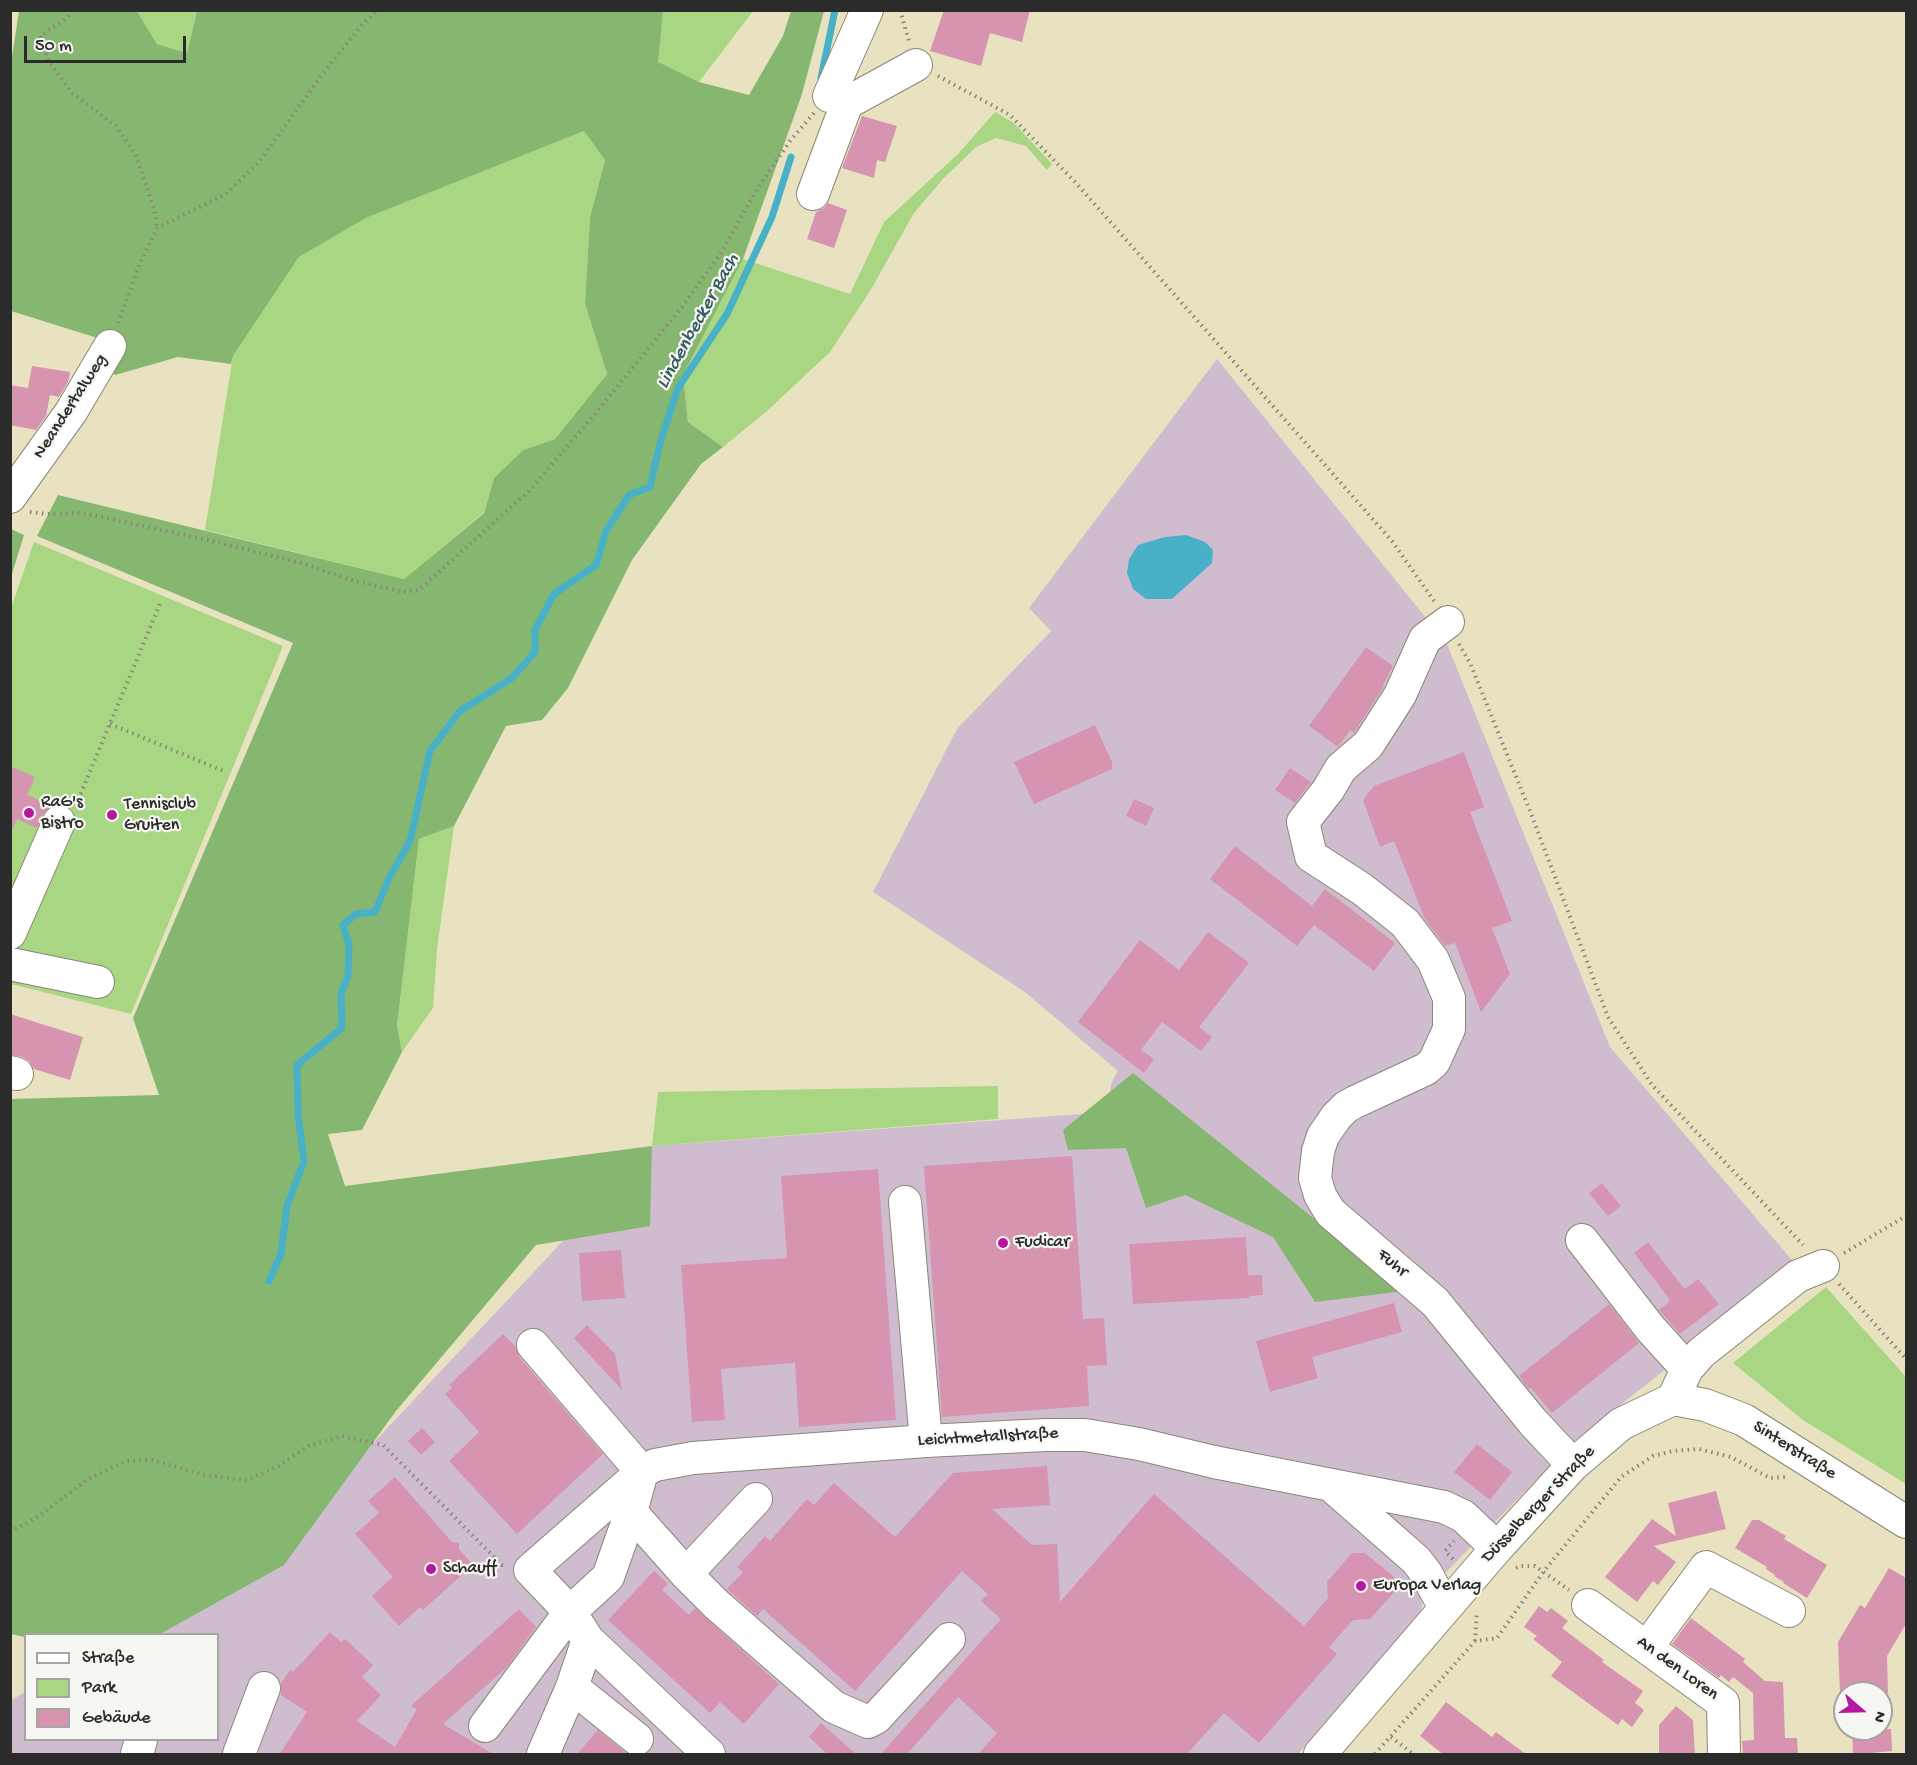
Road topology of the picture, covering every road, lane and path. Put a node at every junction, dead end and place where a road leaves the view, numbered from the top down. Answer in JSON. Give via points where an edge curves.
{"nodes":[{"id":1,"x":72,"y":10,"type":"edge"},
{"id":2,"x":378,"y":10,"type":"edge"},
{"id":3,"x":867,"y":10,"type":"edge"},
{"id":4,"x":900,"y":10,"type":"edge"},
{"id":5,"x":916,"y":65,"type":"joint"},
{"id":6,"x":829,"y":96,"type":"joint"},
{"id":7,"x":813,"y":194,"type":"dead end"},
{"id":8,"x":157,"y":228,"type":"junction"},
{"id":9,"x":110,"y":346,"type":"joint"},
{"id":10,"x":20,"y":504,"type":"edge"},
{"id":11,"x":160,"y":604,"type":"dead end"},
{"id":12,"x":1448,"y":622,"type":"dead end"},
{"id":13,"x":110,"y":724,"type":"junction"},
{"id":14,"x":226,"y":772,"type":"dead end"},
{"id":15,"x":58,"y":822,"type":"joint"},
{"id":16,"x":10,"y":933,"type":"edge"},
{"id":17,"x":10,"y":964,"type":"edge"},
{"id":18,"x":98,"y":982,"type":"dead end"},
{"id":19,"x":905,"y":1202,"type":"dead end"},
{"id":20,"x":1906,"y":1216,"type":"edge"},
{"id":21,"x":1582,"y":1240,"type":"dead end"},
{"id":22,"x":1822,"y":1266,"type":"junction"},
{"id":23,"x":533,"y":1345,"type":"dead end"},
{"id":24,"x":1906,"y":1359,"type":"edge"},
{"id":25,"x":1687,"y":1369,"type":"junction"},
{"id":26,"x":1672,"y":1399,"type":"junction"},
{"id":27,"x":926,"y":1441,"type":"junction"},
{"id":28,"x":1573,"y":1465,"type":"junction"},
{"id":29,"x":642,"y":1472,"type":"junction"},
{"id":30,"x":1795,"y":1476,"type":"dead end"},
{"id":31,"x":1332,"y":1486,"type":"junction"},
{"id":32,"x":756,"y":1499,"type":"dead end"},
{"id":33,"x":631,"y":1512,"type":"junction"},
{"id":34,"x":1906,"y":1522,"type":"edge"},
{"id":35,"x":10,"y":1532,"type":"edge"},
{"id":36,"x":1505,"y":1559,"type":"junction"},
{"id":37,"x":530,"y":1570,"type":"junction"},
{"id":38,"x":1544,"y":1571,"type":"junction"},
{"id":39,"x":686,"y":1574,"type":"junction"},
{"id":40,"x":1480,"y":1605,"type":"dead end"},
{"id":41,"x":1588,"y":1605,"type":"dead end"},
{"id":42,"x":1444,"y":1608,"type":"junction"},
{"id":43,"x":1789,"y":1611,"type":"dead end"},
{"id":44,"x":570,"y":1612,"type":"junction"},
{"id":45,"x":949,"y":1639,"type":"dead end"},
{"id":46,"x":588,"y":1640,"type":"junction"},
{"id":47,"x":1475,"y":1641,"type":"junction"},
{"id":48,"x":1647,"y":1647,"type":"junction"},
{"id":49,"x":572,"y":1687,"type":"junction"},
{"id":50,"x":264,"y":1688,"type":"dead end"},
{"id":51,"x":485,"y":1726,"type":"dead end"},
{"id":52,"x":1391,"y":1737,"type":"junction"},
{"id":53,"x":637,"y":1739,"type":"dead end"},
{"id":54,"x":239,"y":1755,"type":"edge"},
{"id":55,"x":543,"y":1755,"type":"edge"},
{"id":56,"x":709,"y":1755,"type":"edge"},
{"id":57,"x":1320,"y":1755,"type":"edge"},
{"id":58,"x":1375,"y":1755,"type":"edge"},
{"id":59,"x":1413,"y":1755,"type":"edge"},
{"id":60,"x":1724,"y":1755,"type":"edge"}],
"edges":[{"from":1,"to":8,"type":"path","via":[[67,18],[40,36],[49,62],[72,93],[116,126],[136,156]]},
{"from":2,"to":8,"type":"path","via":[[321,76],[259,162],[226,194]]},
{"from":3,"to":6,"type":"street"},
{"from":4,"to":5,"type":"path"},
{"from":5,"to":7,"type":"street","via":[[847,104]]},
{"from":6,"to":10,"type":"path","via":[[790,141],[721,253],[682,307],[595,414],[529,491],[419,590],[402,592],[208,540],[83,513],[47,514]]},
{"from":8,"to":9,"type":"path"},
{"from":9,"to":10,"type":"street","name":"Neandertalweg"},
{"from":11,"to":13,"type":"path"},
{"from":12,"to":28,"type":"street","name":"Fuhr","via":[[1425,639],[1400,695],[1368,745],[1341,768],[1303,822],[1311,856],[1405,923],[1433,960],[1449,998],[1449,1029],[1434,1062],[1426,1069],[1355,1102],[1336,1117],[1323,1136],[1315,1178],[1325,1205],[1336,1218],[1435,1302]]},
{"from":13,"to":14,"type":"path"},
{"from":13,"to":15,"type":"path","via":[[81,793]]},
{"from":15,"to":16,"type":"street"},
{"from":17,"to":18,"type":"street"},
{"from":19,"to":27,"type":"street"},
{"from":20,"to":22,"type":"path"},
{"from":21,"to":25,"type":"street"},
{"from":22,"to":24,"type":"path"},
{"from":22,"to":25,"type":"street","via":[[1798,1276],[1701,1353]]},
{"from":23,"to":29,"type":"street"},
{"from":25,"to":26,"type":"street"},
{"from":26,"to":28,"type":"street","name":"Düsselberger Straße","via":[[1621,1424]]},
{"from":26,"to":34,"type":"street","name":"Sinterstraße","via":[[1705,1405],[1744,1420]]},
{"from":27,"to":29,"type":"street","name":"Leichtmetallstraße","via":[[693,1458],[655,1465]]},
{"from":27,"to":31,"type":"street","name":"Leichtmetallstraße","via":[[1085,1435]]},
{"from":28,"to":36,"type":"street","name":"Düsselberger Straße"},
{"from":29,"to":33,"type":"street"},
{"from":29,"to":37,"type":"street","name":"Leichtmetallstraße"},
{"from":30,"to":38,"type":"path","via":[[1770,1478],[1731,1457],[1700,1449],[1653,1456],[1621,1477]]},
{"from":31,"to":36,"type":"street","name":"Leichtmetallstraße","via":[[1444,1507],[1463,1516]]},
{"from":31,"to":42,"type":"street","name":"Leichtmetallstraße","via":[[1416,1560]]},
{"from":32,"to":39,"type":"street"},
{"from":33,"to":39,"type":"street"},
{"from":33,"to":44,"type":"street","via":[[608,1577]]},
{"from":35,"to":37,"type":"path","via":[[39,1516],[88,1479],[127,1461],[153,1460],[204,1475],[247,1480],[279,1466],[308,1446],[342,1436],[383,1445],[502,1564]]},
{"from":36,"to":38,"type":"path"},
{"from":36,"to":42,"type":"street","name":"Düsselberger Straße"},
{"from":37,"to":44,"type":"street"},
{"from":38,"to":47,"type":"path","via":[[1497,1638]]},
{"from":39,"to":45,"type":"street","via":[[834,1707],[868,1722]]},
{"from":40,"to":47,"type":"path"},
{"from":41,"to":48,"type":"street","name":"An den Loren"},
{"from":42,"to":57,"type":"street","name":"Düsselberger Straße"},
{"from":43,"to":48,"type":"street","via":[[1706,1567]]},
{"from":44,"to":46,"type":"street"},
{"from":44,"to":51,"type":"street"},
{"from":46,"to":49,"type":"street"},
{"from":46,"to":56,"type":"street"},
{"from":47,"to":52,"type":"path"},
{"from":48,"to":60,"type":"street","name":"An den Loren","via":[[1723,1703]]},
{"from":49,"to":53,"type":"street"},
{"from":49,"to":55,"type":"street"},
{"from":50,"to":54,"type":"street"},
{"from":52,"to":58,"type":"path"},
{"from":52,"to":59,"type":"path"}]}
